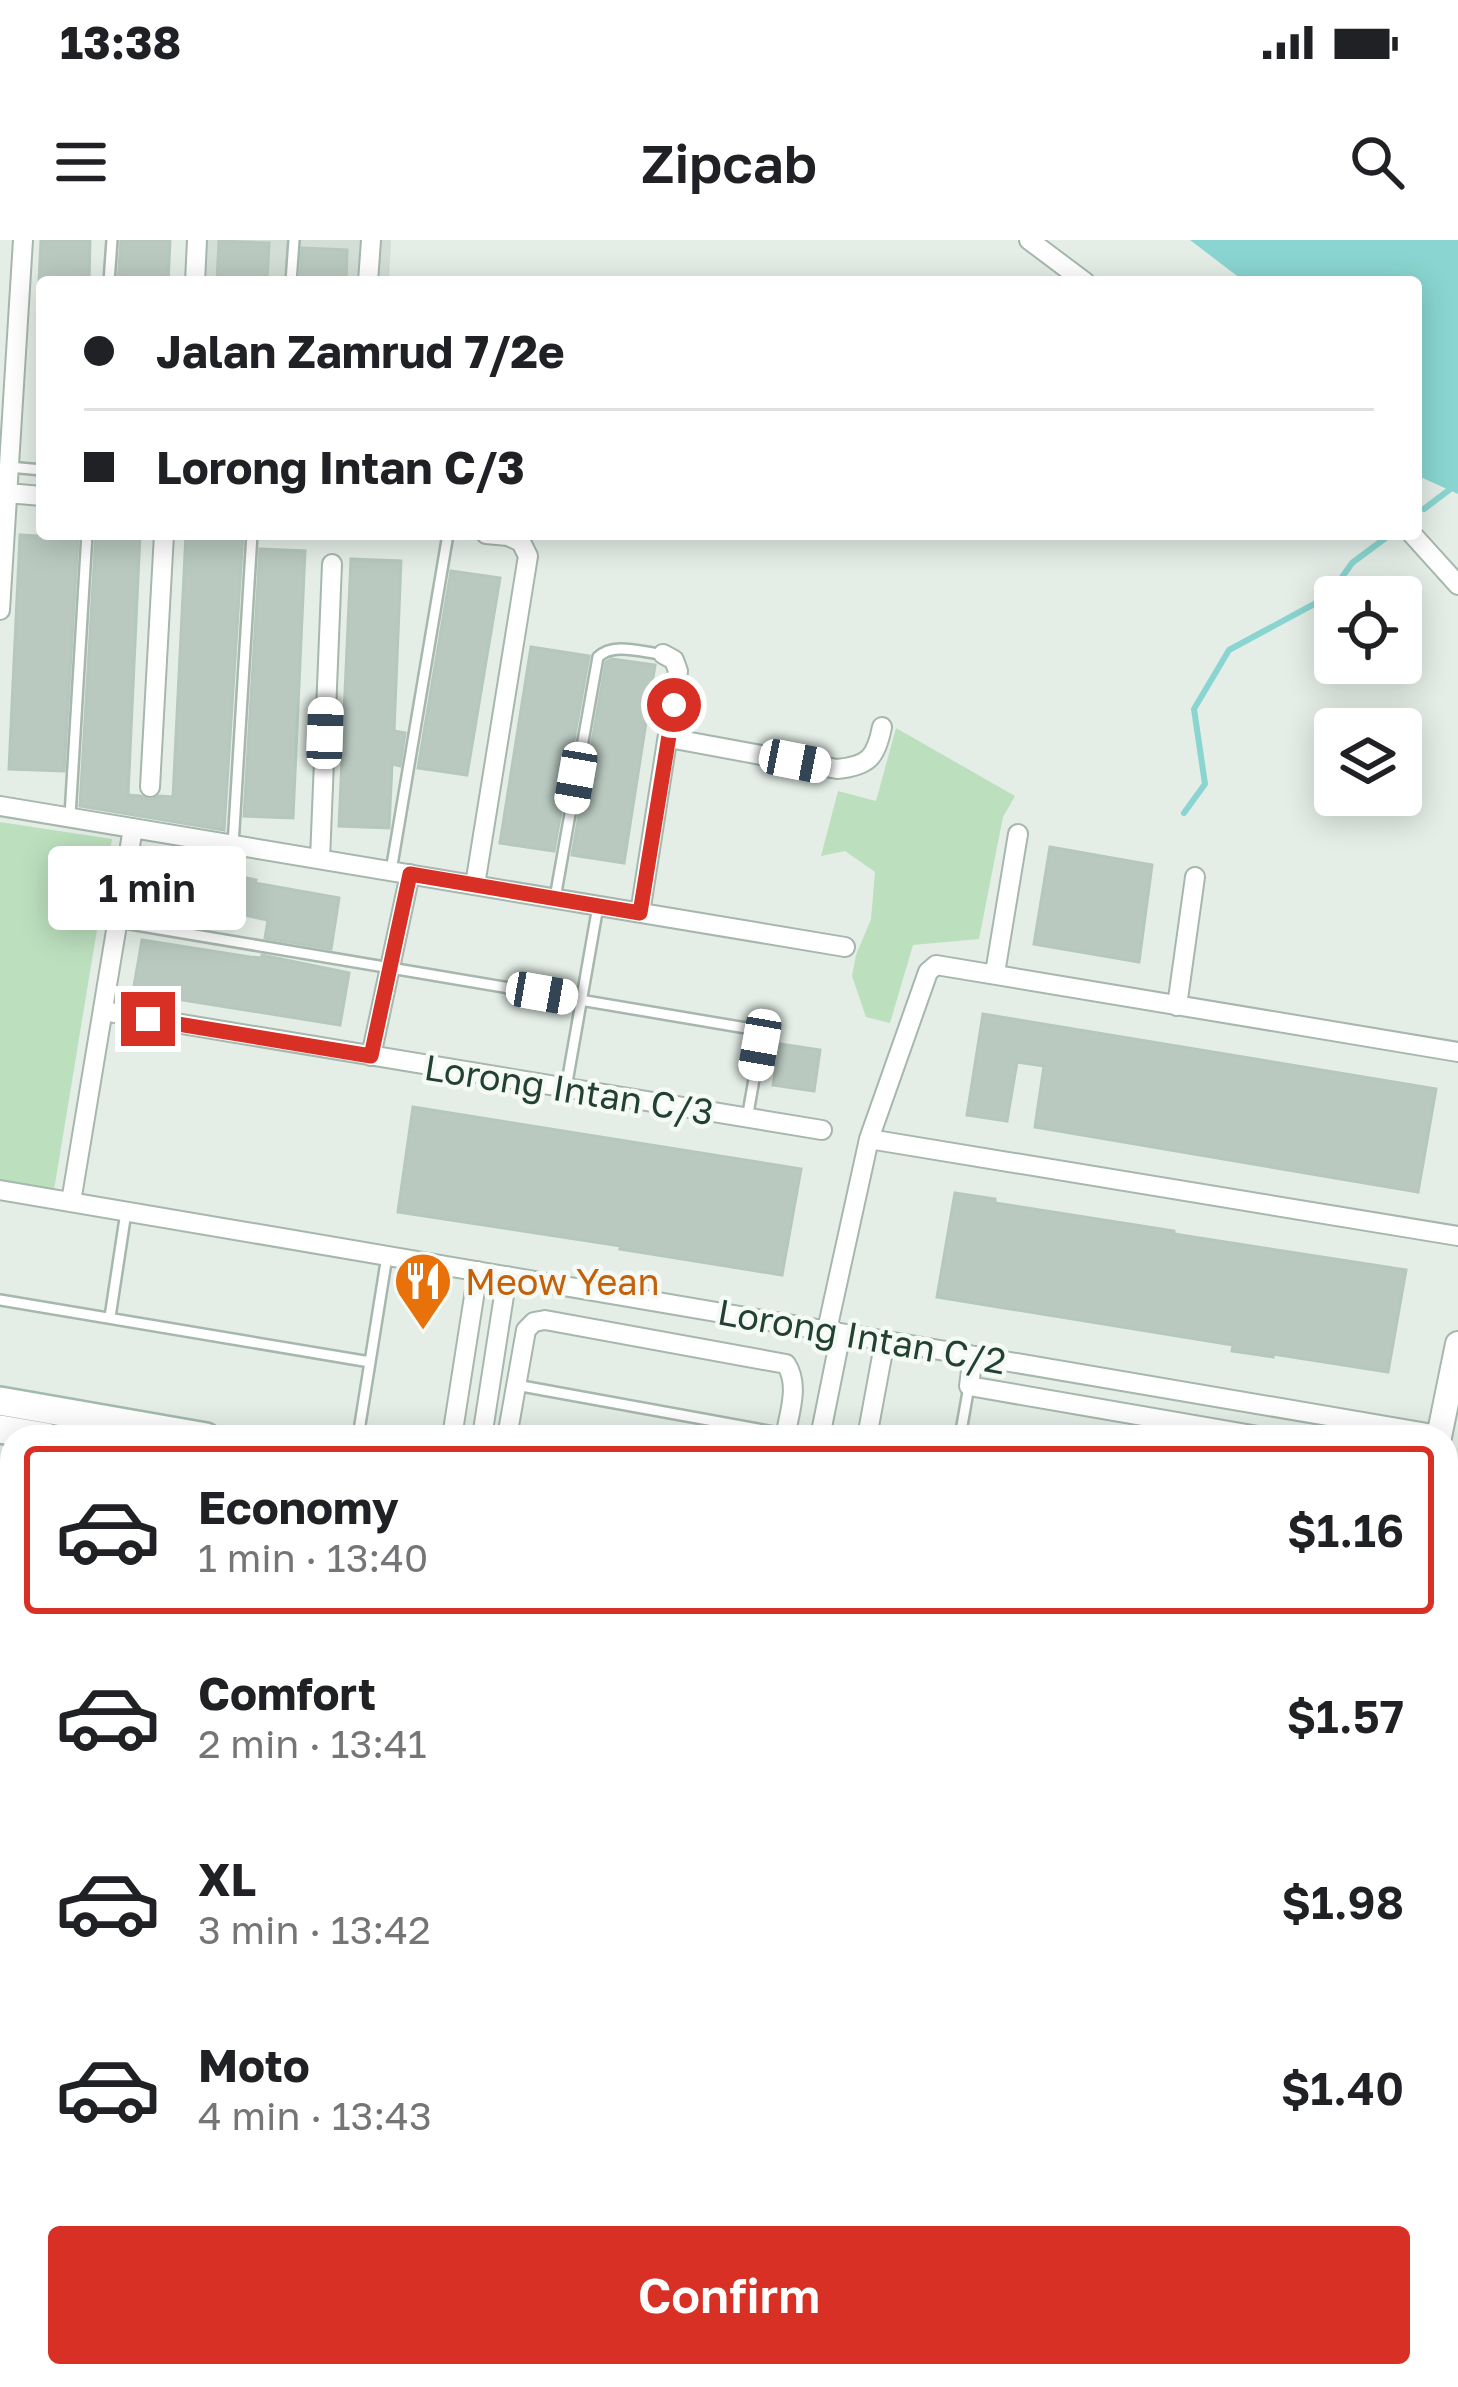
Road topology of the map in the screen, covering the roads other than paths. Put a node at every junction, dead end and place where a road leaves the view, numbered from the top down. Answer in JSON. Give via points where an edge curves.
{"nodes":[{"id":1,"x":22,"y":240,"type":"edge"},
{"id":2,"x":112,"y":240,"type":"edge"},
{"id":3,"x":197,"y":240,"type":"edge"},
{"id":4,"x":294,"y":240,"type":"edge"},
{"id":5,"x":371,"y":240,"type":"edge"},
{"id":6,"x":1029,"y":240,"type":"edge"},
{"id":7,"x":109,"y":276,"type":"edge"},
{"id":8,"x":195,"y":276,"type":"edge"},
{"id":9,"x":291,"y":276,"type":"edge"},
{"id":10,"x":368,"y":276,"type":"edge"},
{"id":11,"x":1077,"y":276,"type":"edge"},
{"id":12,"x":6,"y":398,"type":"edge"},
{"id":13,"x":9,"y":467,"type":"junction"},
{"id":14,"x":36,"y":469,"type":"edge"},
{"id":15,"x":36,"y":497,"type":"edge"},
{"id":16,"x":4,"y":505,"type":"edge"},
{"id":17,"x":87,"y":540,"type":"edge"},
{"id":18,"x":164,"y":540,"type":"edge"},
{"id":19,"x":252,"y":540,"type":"edge"},
{"id":20,"x":447,"y":540,"type":"edge"},
{"id":21,"x":517,"y":540,"type":"edge"},
{"id":22,"x":1417,"y":540,"type":"edge"},
{"id":23,"x":332,"y":564,"type":"dead end"},
{"id":24,"x":1458,"y":585,"type":"edge"},
{"id":25,"x":0,"y":610,"type":"edge"},
{"id":26,"x":663,"y":654,"type":"joint"},
{"id":27,"x":882,"y":727,"type":"dead end"},
{"id":28,"x":669,"y":738,"type":"junction"},
{"id":29,"x":150,"y":787,"type":"dead end"},
{"id":30,"x":0,"y":806,"type":"edge"},
{"id":31,"x":70,"y":818,"type":"junction"},
{"id":32,"x":133,"y":828,"type":"junction"},
{"id":33,"x":1018,"y":834,"type":"dead end"},
{"id":34,"x":233,"y":845,"type":"junction"},
{"id":35,"x":320,"y":860,"type":"junction"},
{"id":36,"x":400,"y":873,"type":"junction"},
{"id":37,"x":1196,"y":877,"type":"dead end"},
{"id":38,"x":475,"y":885,"type":"junction"},
{"id":39,"x":555,"y":898,"type":"junction"},
{"id":40,"x":598,"y":906,"type":"junction"},
{"id":41,"x":640,"y":913,"type":"junction"},
{"id":42,"x":118,"y":922,"type":"junction"},
{"id":43,"x":845,"y":947,"type":"dead end"},
{"id":44,"x":389,"y":967,"type":"junction"},
{"id":45,"x":995,"y":973,"type":"junction"},
{"id":46,"x":581,"y":1000,"type":"junction"},
{"id":47,"x":1177,"y":1006,"type":"junction"},
{"id":48,"x":103,"y":1011,"type":"junction"},
{"id":49,"x":1458,"y":1052,"type":"edge"},
{"id":50,"x":371,"y":1056,"type":"junction"},
{"id":51,"x":566,"y":1088,"type":"junction"},
{"id":52,"x":747,"y":1119,"type":"junction"},
{"id":53,"x":822,"y":1130,"type":"dead end"},
{"id":54,"x":869,"y":1138,"type":"junction"},
{"id":55,"x":0,"y":1190,"type":"edge"},
{"id":56,"x":71,"y":1202,"type":"junction"},
{"id":57,"x":126,"y":1212,"type":"junction"},
{"id":58,"x":1458,"y":1236,"type":"edge"},
{"id":59,"x":387,"y":1256,"type":"junction"},
{"id":60,"x":478,"y":1271,"type":"junction"},
{"id":61,"x":507,"y":1276,"type":"junction"},
{"id":62,"x":0,"y":1300,"type":"edge"},
{"id":63,"x":110,"y":1317,"type":"junction"},
{"id":64,"x":834,"y":1332,"type":"junction"},
{"id":65,"x":885,"y":1340,"type":"junction"},
{"id":66,"x":1458,"y":1344,"type":"edge"},
{"id":67,"x":973,"y":1355,"type":"junction"},
{"id":68,"x":370,"y":1362,"type":"junction"},
{"id":69,"x":490,"y":1381,"type":"junction"},
{"id":70,"x":516,"y":1385,"type":"junction"},
{"id":71,"x":969,"y":1386,"type":"junction"},
{"id":72,"x":0,"y":1401,"type":"edge"},
{"id":73,"x":1249,"y":1402,"type":"junction"},
{"id":74,"x":120,"y":1425,"type":"edge"},
{"id":75,"x":360,"y":1425,"type":"edge"},
{"id":76,"x":454,"y":1425,"type":"edge"},
{"id":77,"x":484,"y":1425,"type":"edge"},
{"id":78,"x":509,"y":1425,"type":"edge"},
{"id":79,"x":732,"y":1425,"type":"edge"},
{"id":80,"x":792,"y":1425,"type":"edge"},
{"id":81,"x":822,"y":1425,"type":"edge"},
{"id":82,"x":869,"y":1425,"type":"edge"},
{"id":83,"x":962,"y":1425,"type":"edge"},
{"id":84,"x":1188,"y":1425,"type":"edge"},
{"id":85,"x":1250,"y":1425,"type":"edge"},
{"id":86,"x":1378,"y":1425,"type":"edge"},
{"id":87,"x":1441,"y":1425,"type":"edge"}],
"edges":[{"from":1,"to":12,"type":"street"},
{"from":2,"to":7,"type":"lane"},
{"from":3,"to":8,"type":"street"},
{"from":4,"to":9,"type":"lane"},
{"from":5,"to":10,"type":"street"},
{"from":6,"to":11,"type":"street"},
{"from":12,"to":13,"type":"street"},
{"from":13,"to":14,"type":"lane"},
{"from":13,"to":16,"type":"street"},
{"from":15,"to":16,"type":"street"},
{"from":16,"to":25,"type":"street"},
{"from":17,"to":31,"type":"lane"},
{"from":18,"to":29,"type":"street"},
{"from":19,"to":34,"type":"lane"},
{"from":20,"to":36,"type":"lane"},
{"from":21,"to":38,"type":"street","via":[[528,556]]},
{"from":22,"to":24,"type":"street"},
{"from":23,"to":35,"type":"street"},
{"from":26,"to":28,"type":"street","via":[[679,671]]},
{"from":26,"to":39,"type":"lane","via":[[613,648],[598,657]]},
{"from":27,"to":28,"type":"street","via":[[870,759],[837,769]]},
{"from":28,"to":41,"type":"street"},
{"from":30,"to":31,"type":"street"},
{"from":31,"to":32,"type":"street"},
{"from":32,"to":34,"type":"street"},
{"from":32,"to":42,"type":"street"},
{"from":33,"to":45,"type":"street"},
{"from":34,"to":35,"type":"street"},
{"from":35,"to":36,"type":"street"},
{"from":36,"to":38,"type":"street"},
{"from":36,"to":44,"type":"street"},
{"from":37,"to":47,"type":"street"},
{"from":38,"to":39,"type":"street"},
{"from":39,"to":40,"type":"street"},
{"from":40,"to":41,"type":"street"},
{"from":40,"to":46,"type":"lane"},
{"from":41,"to":43,"type":"street"},
{"from":42,"to":44,"type":"lane"},
{"from":42,"to":48,"type":"street"},
{"from":44,"to":46,"type":"lane"},
{"from":44,"to":50,"type":"street"},
{"from":45,"to":47,"type":"street"},
{"from":45,"to":54,"type":"street","via":[[936,965],[928,972]]},
{"from":46,"to":51,"type":"lane"},
{"from":46,"to":52,"type":"lane","via":[[752,1029],[760,1045]]},
{"from":47,"to":49,"type":"street"},
{"from":48,"to":50,"type":"street","name":"Lorong Intan C/3"},
{"from":48,"to":56,"type":"street"},
{"from":50,"to":51,"type":"street","name":"Lorong Intan C/3"},
{"from":51,"to":52,"type":"street","name":"Lorong Intan C/3"},
{"from":52,"to":53,"type":"street","name":"Lorong Intan C/3"},
{"from":54,"to":58,"type":"street"},
{"from":54,"to":64,"type":"street"},
{"from":55,"to":56,"type":"street","name":"Lorong Intan C/2"},
{"from":56,"to":57,"type":"street","name":"Lorong Intan C/2"},
{"from":57,"to":59,"type":"street","name":"Lorong Intan C/2"},
{"from":57,"to":63,"type":"lane"},
{"from":59,"to":60,"type":"street","name":"Lorong Intan C/2"},
{"from":59,"to":68,"type":"lane"},
{"from":60,"to":61,"type":"street","name":"Lorong Intan C/2"},
{"from":60,"to":76,"type":"street"},
{"from":61,"to":64,"type":"street","name":"Lorong Intan C/2"},
{"from":61,"to":69,"type":"street"},
{"from":62,"to":63,"type":"lane"},
{"from":63,"to":68,"type":"lane"},
{"from":64,"to":65,"type":"street","name":"Lorong Intan C/2"},
{"from":64,"to":81,"type":"street"},
{"from":65,"to":67,"type":"street","name":"Lorong Intan C/2"},
{"from":65,"to":82,"type":"street"},
{"from":66,"to":87,"type":"street"},
{"from":67,"to":71,"type":"street"},
{"from":67,"to":73,"type":"street","name":"Lorong Intan C/2"},
{"from":68,"to":75,"type":"lane"},
{"from":69,"to":70,"type":"street"},
{"from":69,"to":77,"type":"street"},
{"from":70,"to":78,"type":"street"},
{"from":70,"to":79,"type":"lane"},
{"from":70,"to":80,"type":"street","via":[[526,1330],[545,1320],[786,1364],[793,1373]]},
{"from":71,"to":83,"type":"lane"},
{"from":71,"to":84,"type":"street"},
{"from":72,"to":74,"type":"main road"},
{"from":73,"to":85,"type":"street"},
{"from":73,"to":86,"type":"street","name":"Lorong Intan C/2"}]}
